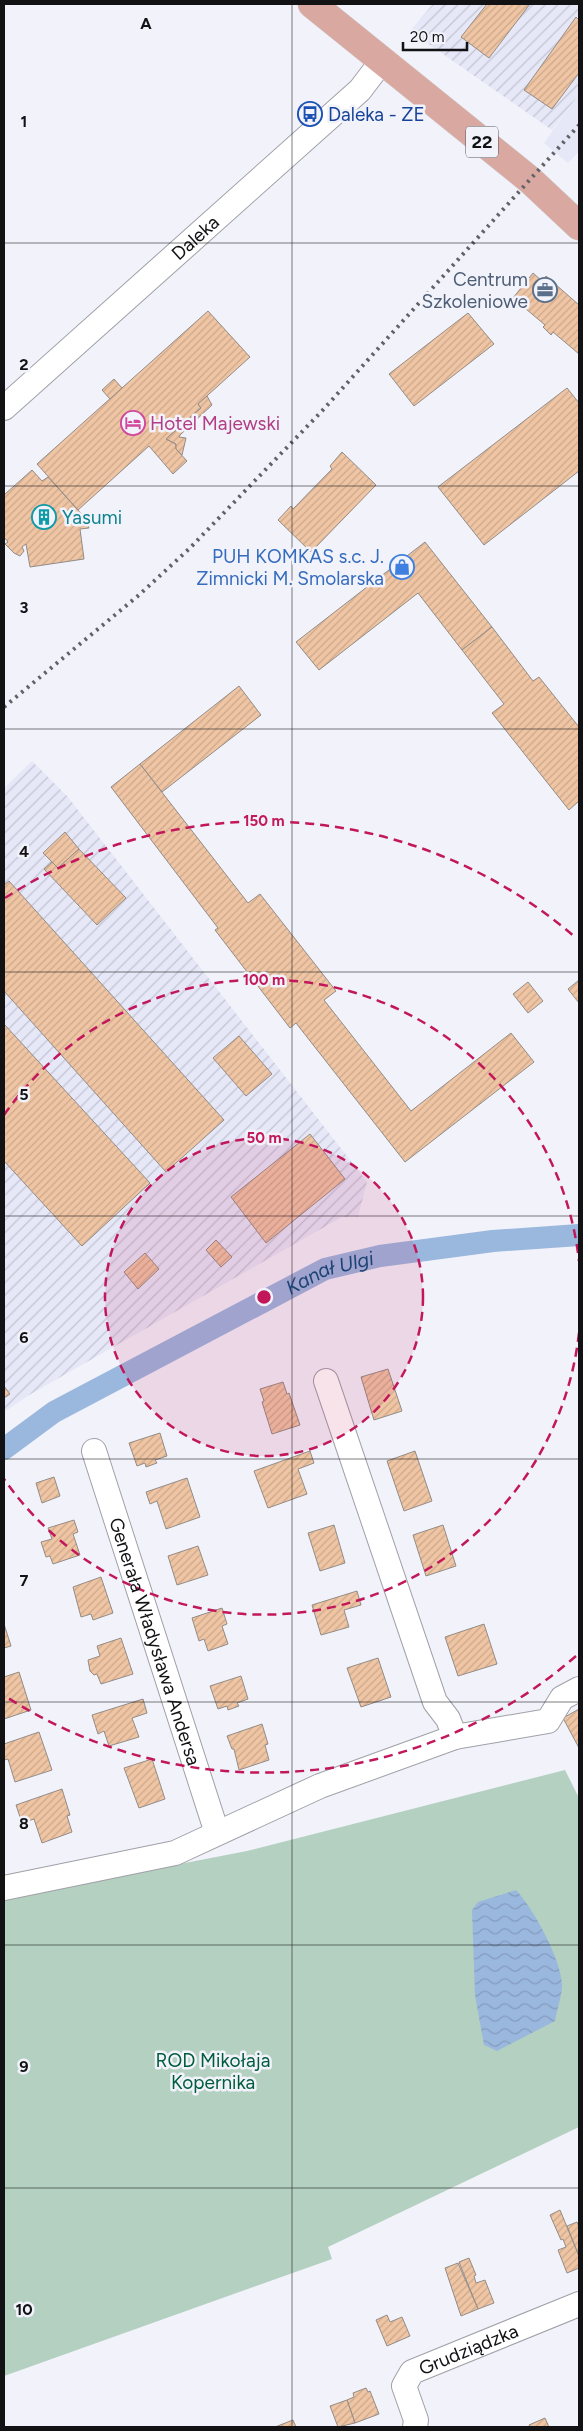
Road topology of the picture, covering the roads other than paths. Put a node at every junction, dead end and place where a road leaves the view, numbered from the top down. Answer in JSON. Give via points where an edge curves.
{"nodes":[{"id":1,"x":312,"y":4,"type":"edge"},
{"id":2,"x":382,"y":61,"type":"junction"},
{"id":3,"x":579,"y":226,"type":"edge"},
{"id":4,"x":4,"y":408,"type":"edge"},
{"id":5,"x":326,"y":1381,"type":"dead end"},
{"id":6,"x":94,"y":1451,"type":"dead end"},
{"id":7,"x":579,"y":1689,"type":"edge"},
{"id":8,"x":455,"y":1737,"type":"junction"},
{"id":9,"x":218,"y":1833,"type":"junction"},
{"id":10,"x":4,"y":1888,"type":"edge"},
{"id":11,"x":579,"y":2304,"type":"edge"},
{"id":12,"x":416,"y":2427,"type":"edge"}],
"edges":[{"from":1,"to":2,"type":"main road","number":"22"},
{"from":2,"to":3,"type":"main road","number":"22","via":[[530,180]]},
{"from":2,"to":4,"type":"street","name":"Daleka","via":[[360,90]]},
{"from":5,"to":8,"type":"street","via":[[435,1702],[448,1719]]},
{"from":6,"to":9,"type":"street","name":"Generała Władysława Andersa"},
{"from":7,"to":8,"type":"street","via":[[562,1698],[548,1721]]},
{"from":8,"to":9,"type":"street","via":[[320,1786]]},
{"from":9,"to":10,"type":"street","via":[[175,1853]]},
{"from":11,"to":12,"type":"street","name":"Grudziądzka","via":[[412,2372],[404,2386]]}]}
